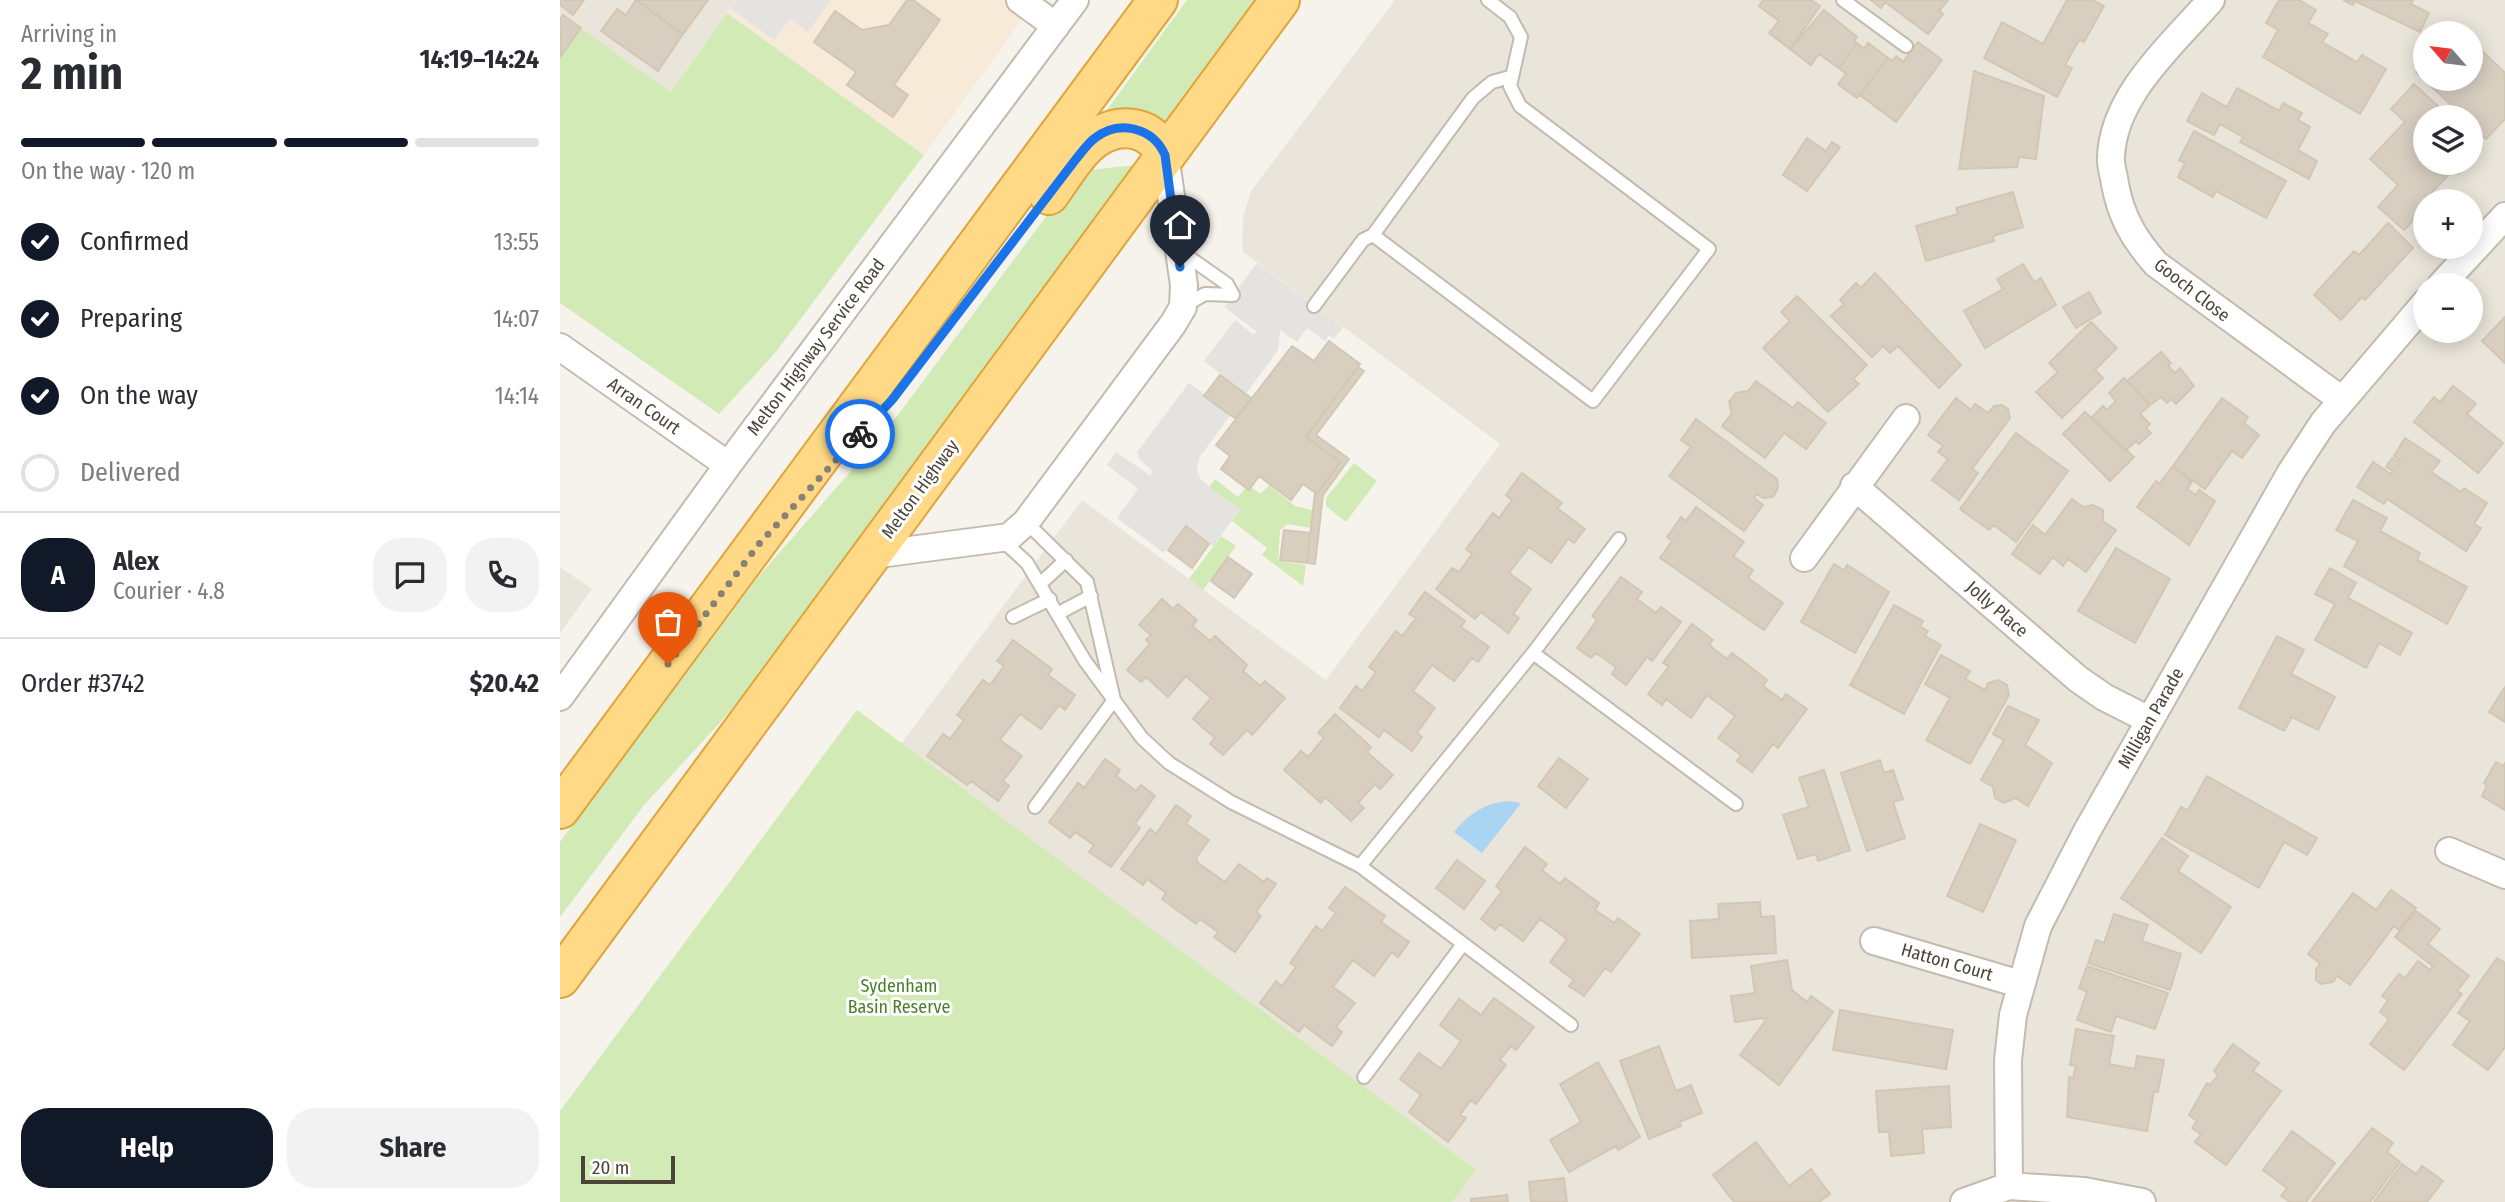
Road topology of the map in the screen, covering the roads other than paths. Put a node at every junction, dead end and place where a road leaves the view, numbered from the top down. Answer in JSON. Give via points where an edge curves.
{"nodes":[{"id":1,"x":1020,"y":0,"type":"edge"},
{"id":2,"x":1075,"y":0,"type":"edge"},
{"id":3,"x":1158,"y":0,"type":"edge"},
{"id":4,"x":1280,"y":0,"type":"edge"},
{"id":5,"x":1488,"y":0,"type":"edge"},
{"id":6,"x":1843,"y":0,"type":"edge"},
{"id":7,"x":2211,"y":0,"type":"edge"},
{"id":8,"x":1056,"y":26,"type":"junction"},
{"id":9,"x":1906,"y":46,"type":"dead end"},
{"id":10,"x":1510,"y":77,"type":"junction"},
{"id":11,"x":1165,"y":155,"type":"junction"},
{"id":12,"x":2505,"y":216,"type":"edge"},
{"id":13,"x":1373,"y":234,"type":"junction"},
{"id":14,"x":1177,"y":249,"type":"junction"},
{"id":15,"x":2452,"y":273,"type":"edge"},
{"id":16,"x":1314,"y":306,"type":"dead end"},
{"id":17,"x":1183,"y":307,"type":"junction"},
{"id":18,"x":2413,"y":317,"type":"edge"},
{"id":19,"x":560,"y":347,"type":"edge"},
{"id":20,"x":2342,"y":400,"type":"junction"},
{"id":21,"x":1906,"y":418,"type":"dead end"},
{"id":22,"x":728,"y":465,"type":"junction"},
{"id":23,"x":1854,"y":486,"type":"junction"},
{"id":24,"x":1026,"y":522,"type":"junction"},
{"id":25,"x":1000,"y":538,"type":"junction"},
{"id":26,"x":1619,"y":539,"type":"dead end"},
{"id":27,"x":759,"y":544,"type":"junction"},
{"id":28,"x":872,"y":555,"type":"junction"},
{"id":29,"x":1804,"y":558,"type":"dead end"},
{"id":30,"x":1066,"y":560,"type":"junction"},
{"id":31,"x":1041,"y":583,"type":"junction"},
{"id":32,"x":1091,"y":596,"type":"junction"},
{"id":33,"x":1050,"y":598,"type":"junction"},
{"id":34,"x":1057,"y":614,"type":"junction"},
{"id":35,"x":1013,"y":617,"type":"dead end"},
{"id":36,"x":1533,"y":653,"type":"junction"},
{"id":37,"x":560,"y":696,"type":"edge"},
{"id":38,"x":1114,"y":700,"type":"junction"},
{"id":39,"x":2149,"y":720,"type":"junction"},
{"id":40,"x":741,"y":732,"type":"junction"},
{"id":41,"x":1736,"y":804,"type":"dead end"},
{"id":42,"x":1035,"y":807,"type":"dead end"},
{"id":43,"x":560,"y":809,"type":"edge"},
{"id":44,"x":2449,"y":850,"type":"dead end"},
{"id":45,"x":1360,"y":866,"type":"junction"},
{"id":46,"x":2505,"y":876,"type":"edge"},
{"id":47,"x":560,"y":936,"type":"edge"},
{"id":48,"x":1874,"y":941,"type":"dead end"},
{"id":49,"x":1463,"y":944,"type":"junction"},
{"id":50,"x":560,"y":978,"type":"edge"},
{"id":51,"x":2020,"y":984,"type":"junction"},
{"id":52,"x":1570,"y":1025,"type":"dead end"},
{"id":53,"x":1364,"y":1077,"type":"dead end"},
{"id":54,"x":2010,"y":1186,"type":"junction"},
{"id":55,"x":1964,"y":1202,"type":"edge"},
{"id":56,"x":2142,"y":1202,"type":"edge"}],
"edges":[{"from":1,"to":8,"type":"street"},
{"from":2,"to":8,"type":"street","name":"Melton Highway Service Road"},
{"from":3,"to":27,"type":"highway"},
{"from":4,"to":11,"type":"highway","name":"Melton Highway"},
{"from":5,"to":10,"type":"lane","via":[[1510,17],[1521,37]]},
{"from":6,"to":9,"type":"lane"},
{"from":7,"to":20,"type":"street","name":"Gooch Close","via":[[2140,84],[2118,122],[2110,157],[2118,203],[2133,239],[2155,264]]},
{"from":8,"to":22,"type":"street","name":"Melton Highway Service Road"},
{"from":10,"to":13,"type":"lane","via":[[1492,82],[1473,98]]},
{"from":10,"to":13,"type":"lane","via":[[1520,106],[1709,249],[1593,401]]},
{"from":11,"to":14,"type":"street"},
{"from":11,"to":27,"type":"highway","via":[[1154,137],[1143,130],[1128,128],[1096,137],[892,400]]},
{"from":11,"to":28,"type":"highway","name":"Melton Highway"},
{"from":12,"to":15,"type":"street"},
{"from":13,"to":16,"type":"lane","via":[[1363,240]]},
{"from":14,"to":17,"type":"street"},
{"from":14,"to":17,"type":"lane","via":[[1227,284],[1233,295],[1205,294]]},
{"from":17,"to":24,"type":"street"},
{"from":18,"to":20,"type":"street","name":"Milligan Parade"},
{"from":19,"to":22,"type":"street","name":"Arran Court"},
{"from":20,"to":39,"type":"street","name":"Milligan Parade","via":[[2291,472]]},
{"from":21,"to":23,"type":"street"},
{"from":22,"to":37,"type":"street","name":"Melton Highway Service Road"},
{"from":23,"to":29,"type":"street"},
{"from":23,"to":39,"type":"street","name":"Jolly Place","via":[[2078,679]]},
{"from":24,"to":25,"type":"street","via":[[1009,537]]},
{"from":24,"to":30,"type":"lane"},
{"from":25,"to":28,"type":"street"},
{"from":25,"to":31,"type":"lane"},
{"from":26,"to":36,"type":"lane"},
{"from":27,"to":43,"type":"highway"},
{"from":28,"to":40,"type":"highway","name":"Melton Highway"},
{"from":30,"to":31,"type":"lane"},
{"from":30,"to":32,"type":"lane","via":[[1087,582]]},
{"from":31,"to":33,"type":"lane"},
{"from":32,"to":34,"type":"lane"},
{"from":32,"to":38,"type":"lane"},
{"from":33,"to":34,"type":"lane"},
{"from":33,"to":35,"type":"lane"},
{"from":34,"to":38,"type":"lane"},
{"from":36,"to":41,"type":"lane"},
{"from":36,"to":45,"type":"lane"},
{"from":38,"to":42,"type":"lane"},
{"from":38,"to":45,"type":"lane","via":[[1142,738],[1198,783]]},
{"from":39,"to":51,"type":"street","name":"Milligan Parade","via":[[2054,892]]},
{"from":40,"to":47,"type":"highway","via":[[624,848]]},
{"from":40,"to":50,"type":"highway","name":"Melton Highway"},
{"from":44,"to":46,"type":"street"},
{"from":45,"to":49,"type":"lane"},
{"from":48,"to":51,"type":"street","name":"Hatton Court"},
{"from":49,"to":52,"type":"lane"},
{"from":49,"to":53,"type":"lane"},
{"from":51,"to":54,"type":"street","name":"Milligan Parade","via":[[2008,1060]]},
{"from":54,"to":55,"type":"street"},
{"from":54,"to":56,"type":"street","via":[[2084,1191]]}]}
